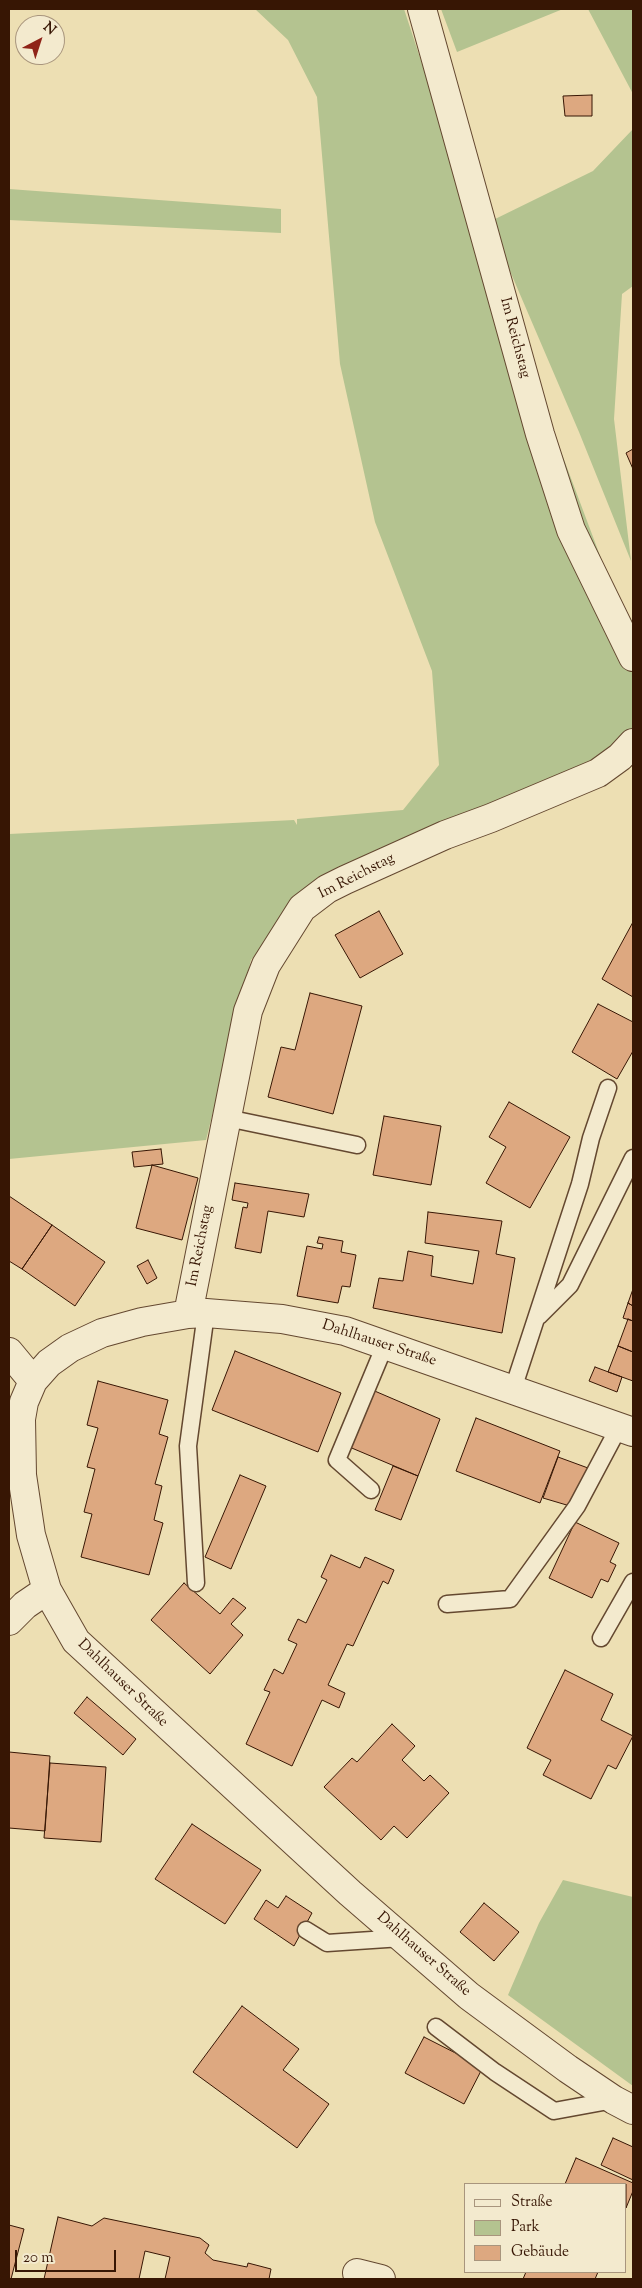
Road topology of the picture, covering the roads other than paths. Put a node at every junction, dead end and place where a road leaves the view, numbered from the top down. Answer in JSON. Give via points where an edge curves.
{"nodes":[{"id":1,"x":422,"y":9,"type":"edge"},
{"id":2,"x":633,"y":657,"type":"edge"},
{"id":3,"x":633,"y":743,"type":"edge"},
{"id":4,"x":608,"y":1088,"type":"dead end"},
{"id":5,"x":227,"y":1118,"type":"junction"},
{"id":6,"x":356,"y":1145,"type":"dead end"},
{"id":7,"x":633,"y":1158,"type":"edge"},
{"id":8,"x":197,"y":1314,"type":"junction"},
{"id":9,"x":538,"y":1317,"type":"junction"},
{"id":10,"x":385,"y":1345,"type":"junction"},
{"id":11,"x":9,"y":1352,"type":"edge"},
{"id":12,"x":33,"y":1381,"type":"junction"},
{"id":13,"x":513,"y":1390,"type":"junction"},
{"id":14,"x":15,"y":1418,"type":"edge"},
{"id":15,"x":626,"y":1429,"type":"edge"},
{"id":16,"x":372,"y":1490,"type":"dead end"},
{"id":17,"x":633,"y":1582,"type":"edge"},
{"id":18,"x":196,"y":1583,"type":"dead end"},
{"id":19,"x":47,"y":1590,"type":"junction"},
{"id":20,"x":447,"y":1604,"type":"dead end"},
{"id":21,"x":9,"y":1621,"type":"edge"},
{"id":22,"x":601,"y":1638,"type":"dead end"},
{"id":23,"x":306,"y":1930,"type":"dead end"},
{"id":24,"x":402,"y":1938,"type":"junction"},
{"id":25,"x":436,"y":2027,"type":"dead end"},
{"id":26,"x":624,"y":2105,"type":"edge"}],
"edges":[{"from":1,"to":2,"type":"street","name":"Im Reichstag","via":[[540,434],[571,530]]},
{"from":3,"to":5,"type":"street","name":"Im Reichstag","via":[[598,773],[345,880],[302,908],[266,965],[248,1012]]},
{"from":4,"to":9,"type":"lane"},
{"from":5,"to":6,"type":"lane"},
{"from":5,"to":8,"type":"street","name":"Im Reichstag"},
{"from":7,"to":9,"type":"lane","via":[[570,1285]]},
{"from":8,"to":10,"type":"street","name":"Dahlhauser Straße","via":[[308,1322]]},
{"from":8,"to":12,"type":"street","name":"Dahlhauser Straße","via":[[142,1322],[102,1333],[70,1348],[49,1363]]},
{"from":8,"to":18,"type":"lane","via":[[188,1446]]},
{"from":9,"to":13,"type":"lane"},
{"from":10,"to":13,"type":"street","name":"Dahlhauser Straße"},
{"from":10,"to":16,"type":"lane","via":[[337,1460]]},
{"from":11,"to":12,"type":"street"},
{"from":12,"to":14,"type":"street","name":"Dahlhauser Straße"},
{"from":13,"to":15,"type":"street","name":"Dahlhauser Straße"},
{"from":14,"to":19,"type":"street","name":"Dahlhauser Straße","via":[[31,1535]]},
{"from":15,"to":20,"type":"lane","via":[[577,1506],[510,1599]]},
{"from":17,"to":22,"type":"lane"},
{"from":19,"to":21,"type":"street"},
{"from":19,"to":24,"type":"street","name":"Dahlhauser Straße","via":[[76,1641],[105,1671]]},
{"from":23,"to":24,"type":"lane","via":[[327,1943]]},
{"from":24,"to":26,"type":"street","name":"Dahlhauser Straße","via":[[469,1996]]},
{"from":25,"to":26,"type":"lane","via":[[554,2111]]}]}
